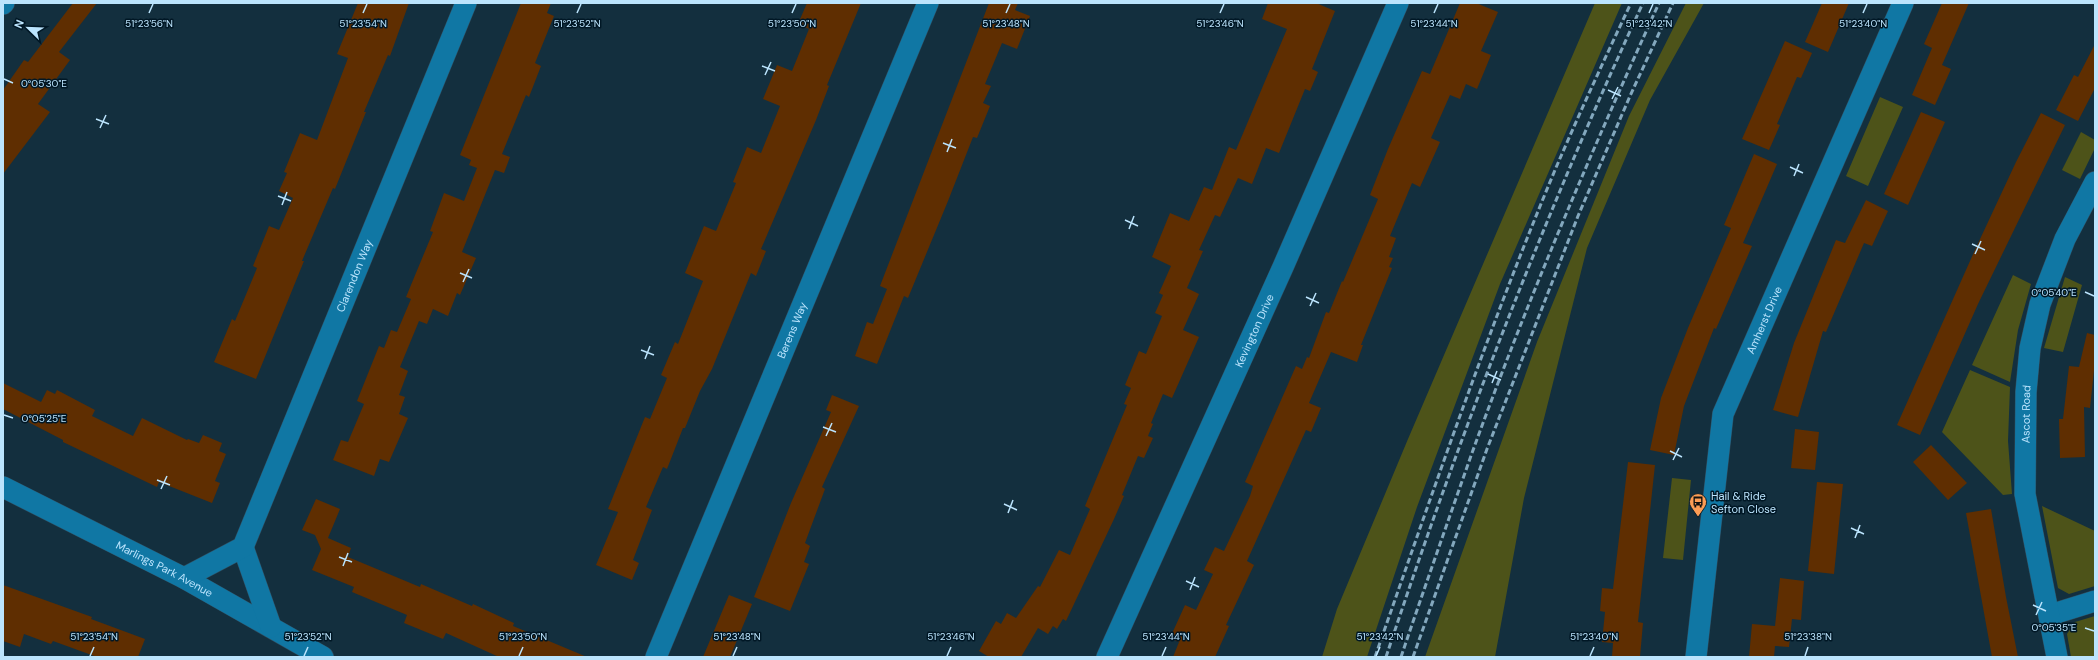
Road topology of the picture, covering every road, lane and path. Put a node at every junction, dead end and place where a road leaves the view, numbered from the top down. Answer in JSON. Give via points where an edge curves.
{"nodes":[{"id":1,"x":466,"y":3,"type":"edge"},
{"id":2,"x":928,"y":3,"type":"edge"},
{"id":3,"x":1398,"y":3,"type":"edge"},
{"id":4,"x":1903,"y":3,"type":"edge"},
{"id":5,"x":2095,"y":182,"type":"edge"},
{"id":6,"x":3,"y":487,"type":"edge"},
{"id":7,"x":243,"y":547,"type":"junction"},
{"id":8,"x":184,"y":578,"type":"junction"},
{"id":9,"x":2095,"y":601,"type":"edge"},
{"id":10,"x":2050,"y":615,"type":"junction"},
{"id":11,"x":271,"y":627,"type":"junction"},
{"id":12,"x":323,"y":657,"type":"edge"},
{"id":13,"x":656,"y":657,"type":"edge"},
{"id":14,"x":1107,"y":657,"type":"edge"},
{"id":15,"x":1696,"y":657,"type":"edge"},
{"id":16,"x":2057,"y":657,"type":"edge"}],
"edges":[{"from":1,"to":7,"type":"street","name":"Clarendon Way"},
{"from":2,"to":13,"type":"street","name":"Berens Way"},
{"from":3,"to":14,"type":"street","name":"Kevington Drive","via":[[1283,267]]},
{"from":4,"to":15,"type":"street","name":"Amherst Drive","via":[[1723,414]]},
{"from":5,"to":10,"type":"street","name":"Ascot Road","via":[[2065,239],[2040,304],[2026,392],[2025,494]]},
{"from":6,"to":8,"type":"street","name":"Marlings Park Avenue"},
{"from":7,"to":8,"type":"street"},
{"from":7,"to":11,"type":"street"},
{"from":8,"to":11,"type":"street","name":"Marlings Park Avenue"},
{"from":9,"to":10,"type":"street"},
{"from":10,"to":16,"type":"street","name":"Ascot Road"},
{"from":11,"to":12,"type":"street","name":"Marlings Park Avenue"}]}
